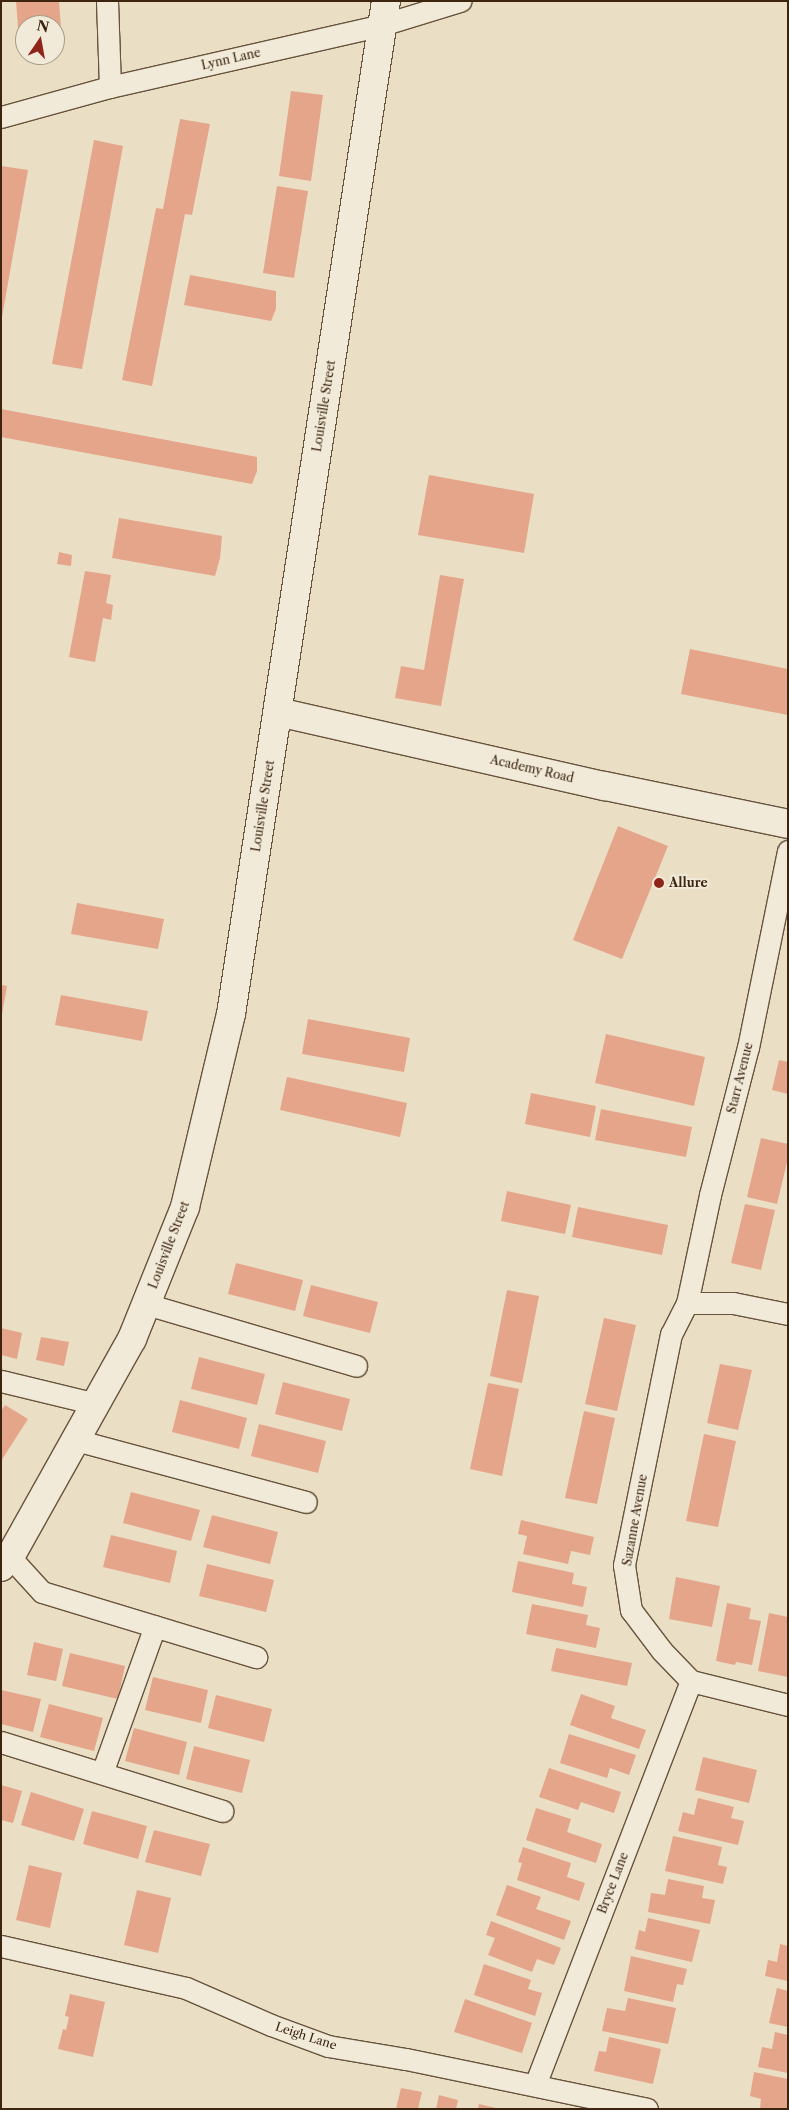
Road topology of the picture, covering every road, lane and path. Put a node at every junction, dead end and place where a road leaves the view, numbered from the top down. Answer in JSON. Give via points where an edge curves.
{"nodes":[{"id":1,"x":107,"y":1,"type":"edge"},
{"id":2,"x":460,"y":1,"type":"edge"},
{"id":3,"x":384,"y":13,"type":"edge"},
{"id":4,"x":110,"y":87,"type":"junction"},
{"id":5,"x":1,"y":117,"type":"edge"},
{"id":6,"x":278,"y":712,"type":"junction"},
{"id":7,"x":788,"y":824,"type":"edge"},
{"id":8,"x":788,"y":851,"type":"edge"},
{"id":9,"x":687,"y":1303,"type":"junction"},
{"id":10,"x":146,"y":1304,"type":"junction"},
{"id":11,"x":788,"y":1314,"type":"edge"},
{"id":12,"x":356,"y":1366,"type":"dead end"},
{"id":13,"x":1,"y":1382,"type":"edge"},
{"id":14,"x":96,"y":1404,"type":"junction"},
{"id":15,"x":76,"y":1440,"type":"junction"},
{"id":16,"x":306,"y":1502,"type":"dead end"},
{"id":17,"x":6,"y":1562,"type":"edge"},
{"id":18,"x":155,"y":1626,"type":"junction"},
{"id":19,"x":256,"y":1657,"type":"dead end"},
{"id":20,"x":692,"y":1681,"type":"junction"},
{"id":21,"x":788,"y":1705,"type":"edge"},
{"id":22,"x":1,"y":1742,"type":"edge"},
{"id":23,"x":102,"y":1773,"type":"junction"},
{"id":24,"x":223,"y":1811,"type":"dead end"},
{"id":25,"x":1,"y":1946,"type":"edge"},
{"id":26,"x":535,"y":2085,"type":"junction"},
{"id":27,"x":647,"y":2109,"type":"edge"}],
"edges":[{"from":1,"to":4,"type":"street"},
{"from":2,"to":3,"type":"street","name":"Lynn Lane"},
{"from":3,"to":4,"type":"street","name":"Lynn Lane"},
{"from":3,"to":6,"type":"main road","name":"Louisville Street"},
{"from":4,"to":5,"type":"street","name":"Lynn Lane"},
{"from":6,"to":7,"type":"main road","name":"Academy Road"},
{"from":6,"to":10,"type":"main road","name":"Louisville Street","via":[[231,1014],[185,1207]]},
{"from":8,"to":9,"type":"street","name":"Starr Avenue","via":[[748,1048],[710,1195]]},
{"from":9,"to":11,"type":"street","via":[[733,1303]]},
{"from":9,"to":20,"type":"street","name":"Sazanne Avenue","via":[[671,1334],[624,1565],[631,1610],[662,1651]]},
{"from":10,"to":12,"type":"street"},
{"from":10,"to":14,"type":"main road","name":"Louisville Street","via":[[132,1339]]},
{"from":13,"to":14,"type":"street"},
{"from":14,"to":15,"type":"main road","name":"Louisville Street"},
{"from":15,"to":16,"type":"street"},
{"from":15,"to":17,"type":"main road","name":"Louisville Street"},
{"from":17,"to":18,"type":"street","via":[[42,1592]]},
{"from":18,"to":19,"type":"street"},
{"from":18,"to":23,"type":"street"},
{"from":20,"to":21,"type":"street"},
{"from":20,"to":26,"type":"street","name":"Bryce Lane"},
{"from":22,"to":23,"type":"street"},
{"from":23,"to":24,"type":"street"},
{"from":25,"to":26,"type":"street","name":"Leigh Lane","via":[[186,1988],[328,2046]]},
{"from":26,"to":27,"type":"street","name":"Leigh Lane"}]}
